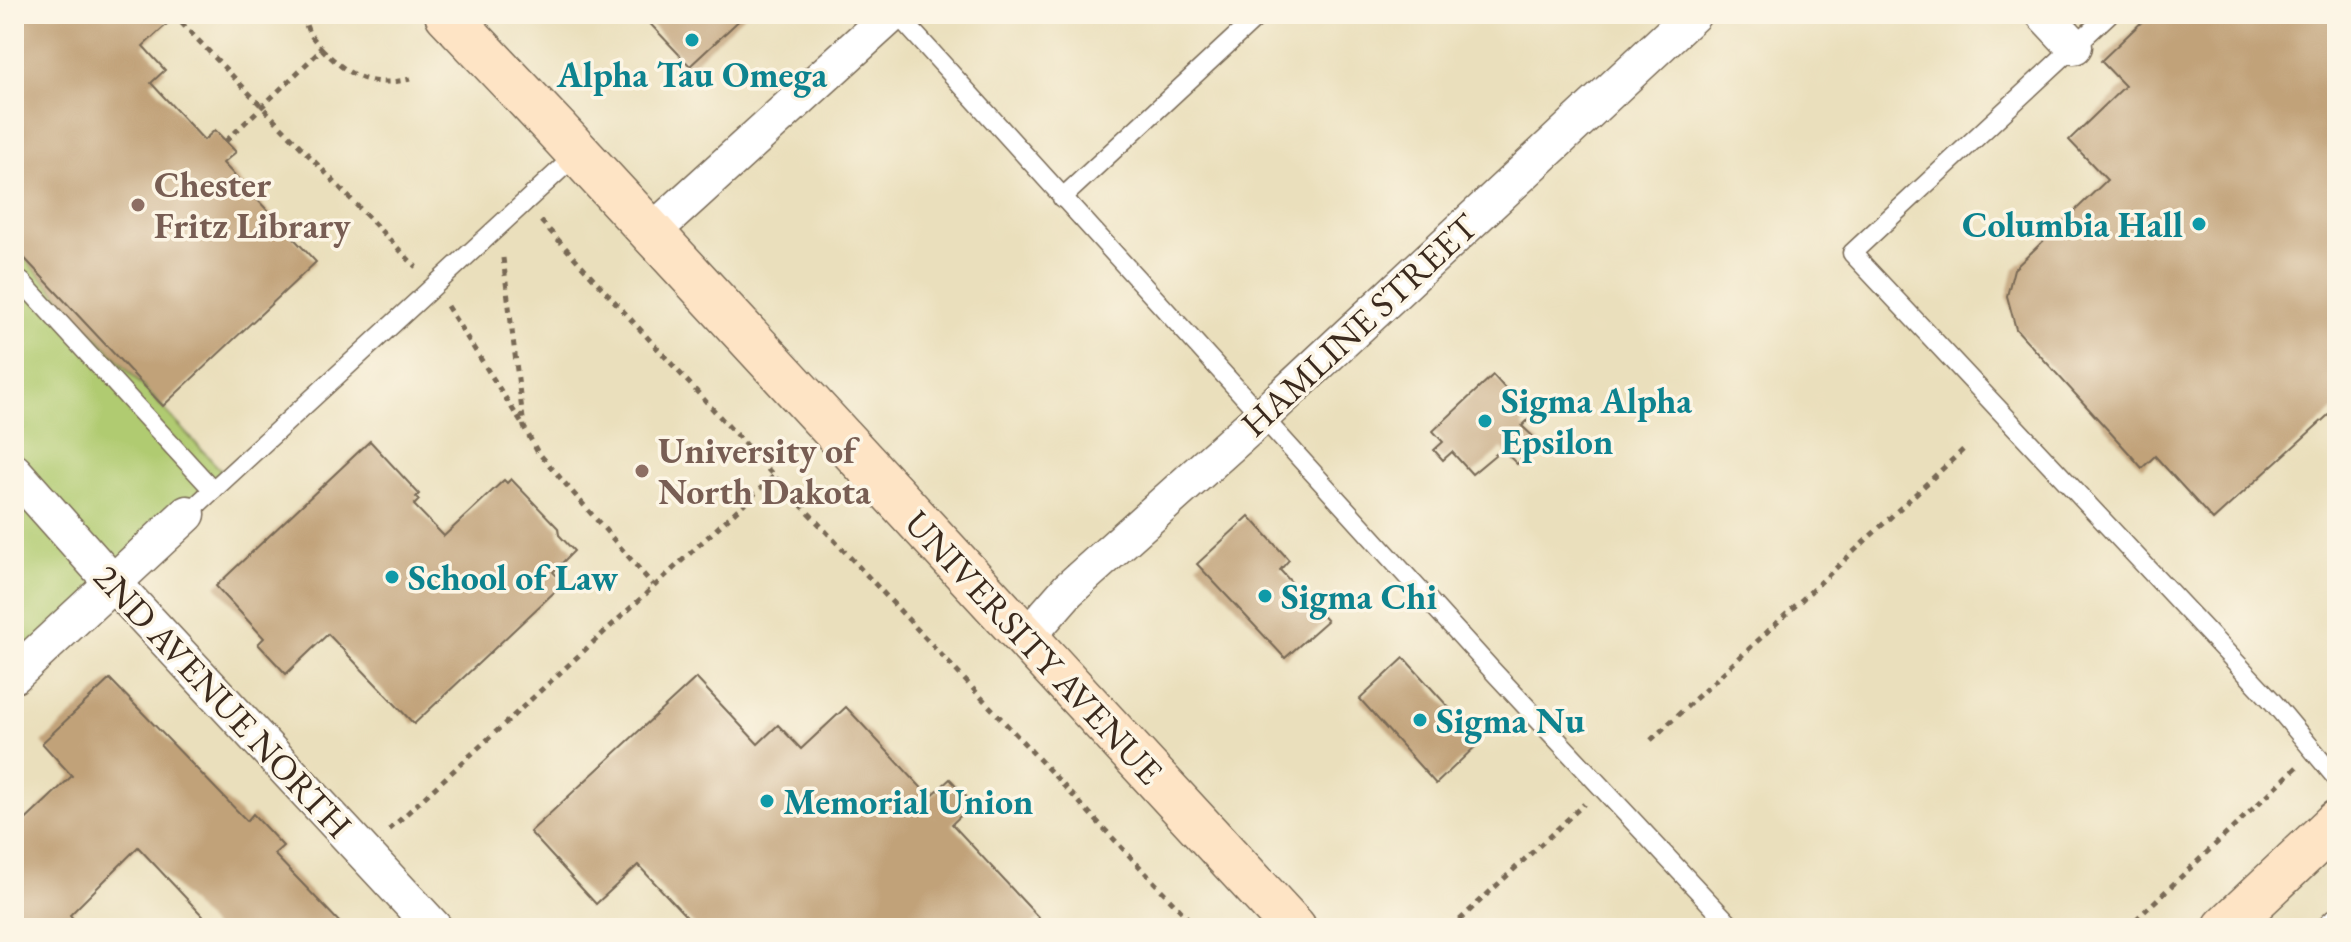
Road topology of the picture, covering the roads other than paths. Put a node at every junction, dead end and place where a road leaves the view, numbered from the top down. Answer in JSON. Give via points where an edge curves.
{"nodes":[{"id":1,"x":447,"y":14,"type":"edge"},
{"id":2,"x":894,"y":14,"type":"edge"},
{"id":3,"x":1260,"y":14,"type":"edge"},
{"id":4,"x":1693,"y":14,"type":"edge"},
{"id":5,"x":2044,"y":14,"type":"edge"},
{"id":6,"x":2109,"y":14,"type":"edge"},
{"id":7,"x":2074,"y":46,"type":"junction"},
{"id":8,"x":578,"y":153,"type":"junction"},
{"id":9,"x":1062,"y":198,"type":"junction"},
{"id":10,"x":651,"y":233,"type":"junction"},
{"id":11,"x":22,"y":282,"type":"dead end"},
{"id":12,"x":1261,"y":417,"type":"junction"},
{"id":13,"x":14,"y":472,"type":"edge"},
{"id":14,"x":213,"y":490,"type":"junction"},
{"id":15,"x":187,"y":514,"type":"joint"},
{"id":16,"x":113,"y":583,"type":"junction"},
{"id":17,"x":1026,"y":638,"type":"junction"},
{"id":18,"x":14,"y":675,"type":"edge"},
{"id":19,"x":2337,"y":779,"type":"edge"},
{"id":20,"x":2337,"y":822,"type":"edge"},
{"id":21,"x":434,"y":928,"type":"edge"},
{"id":22,"x":1294,"y":928,"type":"edge"},
{"id":23,"x":1733,"y":928,"type":"edge"},
{"id":24,"x":2225,"y":928,"type":"edge"}],
"edges":[{"from":1,"to":8,"type":"street","name":"UNIVERSITY AVENUE"},
{"from":2,"to":9,"type":"lane"},
{"from":2,"to":10,"type":"street"},
{"from":3,"to":9,"type":"lane"},
{"from":4,"to":12,"type":"street","name":"HAMLINE STREET"},
{"from":5,"to":7,"type":"street"},
{"from":6,"to":7,"type":"lane"},
{"from":7,"to":19,"type":"lane","via":[[1852,253],[2273,702]]},
{"from":8,"to":10,"type":"street","name":"UNIVERSITY AVENUE"},
{"from":8,"to":14,"type":"lane"},
{"from":9,"to":12,"type":"lane"},
{"from":10,"to":17,"type":"street","name":"UNIVERSITY AVENUE"},
{"from":11,"to":14,"type":"lane"},
{"from":12,"to":17,"type":"street","name":"HAMLINE STREET","via":[[1068,590]]},
{"from":12,"to":23,"type":"lane"},
{"from":13,"to":16,"type":"street","name":"2ND AVENUE NORTH"},
{"from":14,"to":15,"type":"lane"},
{"from":15,"to":16,"type":"street"},
{"from":16,"to":18,"type":"street"},
{"from":16,"to":21,"type":"street","name":"2ND AVENUE NORTH"},
{"from":17,"to":22,"type":"street","name":"UNIVERSITY AVENUE"},
{"from":20,"to":24,"type":"street"}]}
